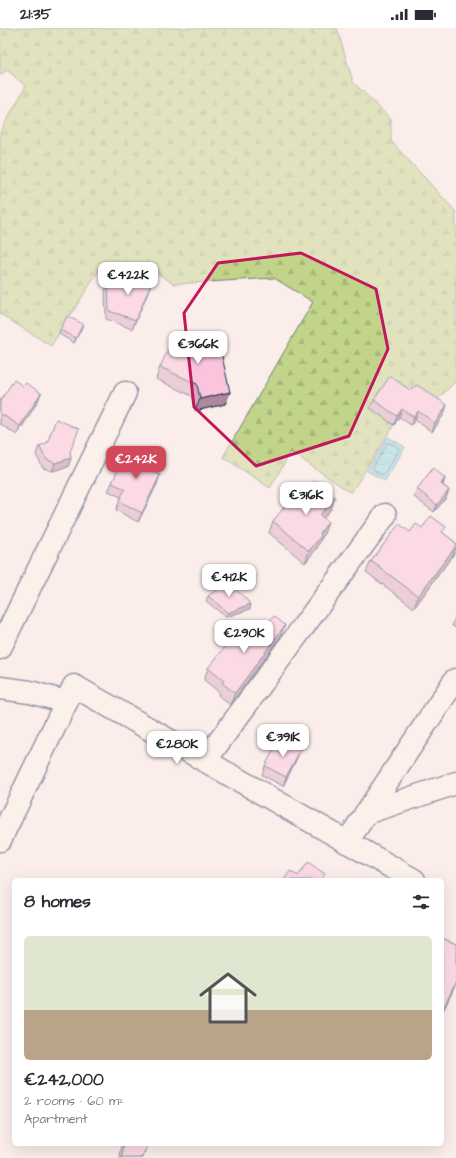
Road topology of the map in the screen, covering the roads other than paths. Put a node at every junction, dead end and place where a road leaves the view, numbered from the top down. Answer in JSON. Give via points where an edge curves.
{"nodes":[{"id":1,"x":125,"y":393,"type":"dead end"},
{"id":2,"x":386,"y":515,"type":"dead end"},
{"id":3,"x":0,"y":648,"type":"edge"},
{"id":4,"x":456,"y":680,"type":"edge"},
{"id":5,"x":0,"y":688,"type":"edge"},
{"id":6,"x":66,"y":702,"type":"junction"},
{"id":7,"x":205,"y":761,"type":"junction"},
{"id":8,"x":456,"y":783,"type":"edge"},
{"id":9,"x":366,"y":813,"type":"junction"},
{"id":10,"x":0,"y":840,"type":"edge"},
{"id":11,"x":347,"y":842,"type":"junction"},
{"id":12,"x":410,"y":878,"type":"edge"}],
"edges":[{"from":1,"to":3,"type":"street"},
{"from":2,"to":7,"type":"street"},
{"from":4,"to":9,"type":"street"},
{"from":5,"to":6,"type":"street","via":[[30,692]]},
{"from":6,"to":7,"type":"street","via":[[74,686]]},
{"from":6,"to":10,"type":"street"},
{"from":7,"to":11,"type":"street"},
{"from":8,"to":9,"type":"street"},
{"from":9,"to":11,"type":"street"},
{"from":11,"to":12,"type":"street"}]}
